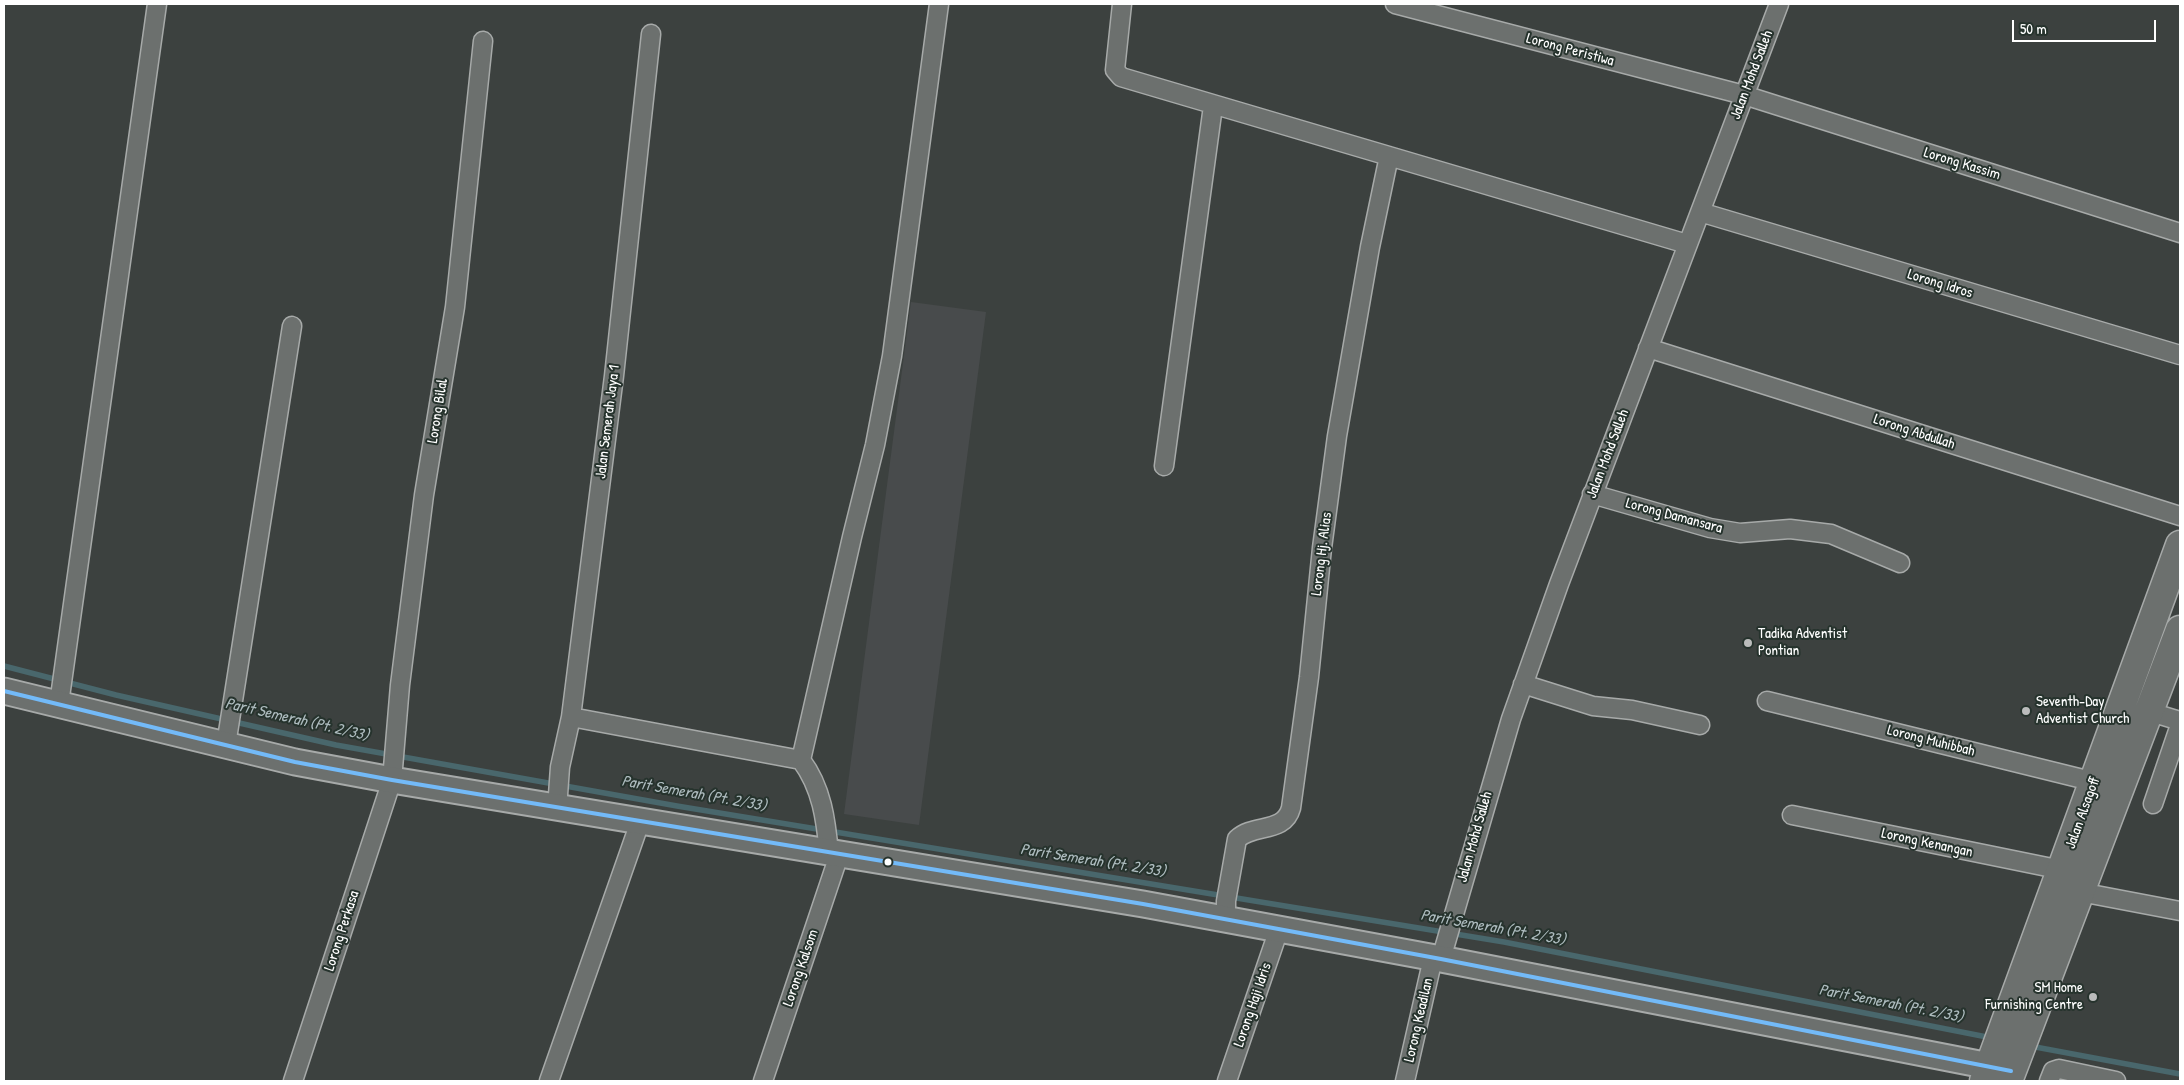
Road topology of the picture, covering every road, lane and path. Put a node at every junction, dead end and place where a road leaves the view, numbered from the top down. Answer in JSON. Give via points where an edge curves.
{"nodes":[{"id":1,"x":157,"y":4,"type":"edge"},
{"id":2,"x":940,"y":4,"type":"edge"},
{"id":3,"x":1122,"y":4,"type":"edge"},
{"id":4,"x":1395,"y":4,"type":"edge"},
{"id":5,"x":1779,"y":4,"type":"edge"},
{"id":6,"x":651,"y":34,"type":"dead end"},
{"id":7,"x":483,"y":41,"type":"dead end"},
{"id":8,"x":1744,"y":95,"type":"junction"},
{"id":9,"x":1213,"y":106,"type":"junction"},
{"id":10,"x":1389,"y":156,"type":"junction"},
{"id":11,"x":1700,"y":212,"type":"junction"},
{"id":12,"x":2180,"y":233,"type":"edge"},
{"id":13,"x":1688,"y":244,"type":"junction"},
{"id":14,"x":292,"y":326,"type":"dead end"},
{"id":15,"x":1648,"y":348,"type":"junction"},
{"id":16,"x":2180,"y":356,"type":"edge"},
{"id":17,"x":1164,"y":466,"type":"dead end"},
{"id":18,"x":1592,"y":494,"type":"junction"},
{"id":19,"x":2180,"y":516,"type":"edge"},
{"id":20,"x":2180,"y":545,"type":"edge"},
{"id":21,"x":1900,"y":563,"type":"dead end"},
{"id":22,"x":2178,"y":639,"type":"edge"},
{"id":23,"x":1523,"y":684,"type":"junction"},
{"id":24,"x":62,"y":689,"type":"junction"},
{"id":25,"x":4,"y":691,"type":"edge"},
{"id":26,"x":1767,"y":701,"type":"dead end"},
{"id":27,"x":2148,"y":711,"type":"junction"},
{"id":28,"x":571,"y":717,"type":"junction"},
{"id":29,"x":2180,"y":723,"type":"edge"},
{"id":30,"x":1700,"y":725,"type":"dead end"},
{"id":31,"x":228,"y":737,"type":"junction"},
{"id":32,"x":801,"y":760,"type":"junction"},
{"id":33,"x":392,"y":776,"type":"junction"},
{"id":34,"x":2095,"y":782,"type":"junction"},
{"id":35,"x":558,"y":804,"type":"junction"},
{"id":36,"x":2153,"y":804,"type":"dead end"},
{"id":37,"x":1792,"y":815,"type":"dead end"},
{"id":38,"x":640,"y":822,"type":"junction"},
{"id":39,"x":834,"y":855,"type":"junction"},
{"id":40,"x":2062,"y":870,"type":"junction"},
{"id":41,"x":2080,"y":892,"type":"junction"},
{"id":42,"x":1226,"y":910,"type":"junction"},
{"id":43,"x":2180,"y":911,"type":"edge"},
{"id":44,"x":1279,"y":929,"type":"junction"},
{"id":45,"x":1440,"y":952,"type":"junction"},
{"id":46,"x":2022,"y":1013,"type":"junction"},
{"id":47,"x":2001,"y":1068,"type":"edge"},
{"id":48,"x":293,"y":1081,"type":"edge"},
{"id":49,"x":549,"y":1081,"type":"edge"},
{"id":50,"x":763,"y":1081,"type":"edge"},
{"id":51,"x":1227,"y":1081,"type":"edge"},
{"id":52,"x":1405,"y":1081,"type":"edge"},
{"id":53,"x":2049,"y":1081,"type":"edge"},
{"id":54,"x":2116,"y":1081,"type":"edge"}],
"edges":[{"from":1,"to":24,"type":"street"},
{"from":2,"to":32,"type":"street","via":[[892,356],[875,445]]},
{"from":3,"to":9,"type":"street","via":[[1116,73]]},
{"from":4,"to":8,"type":"street","name":"Lorong Peristiwa"},
{"from":5,"to":8,"type":"street","name":"Jalan Mohd Salleh"},
{"from":6,"to":28,"type":"street","name":"Jalan Semerah Jaya 1","via":[[614,376]]},
{"from":7,"to":33,"type":"street","name":"Lorong Bilal","via":[[455,307],[424,495]]},
{"from":8,"to":11,"type":"street","name":"Jalan Mohd Salleh"},
{"from":8,"to":12,"type":"street","name":"Lorong Kassim"},
{"from":9,"to":10,"type":"street"},
{"from":9,"to":17,"type":"street"},
{"from":10,"to":13,"type":"street"},
{"from":10,"to":42,"type":"street","name":"Lorong Hj. Alias","via":[[1337,436],[1290,808],[1281,824],[1250,831],[1237,838]]},
{"from":11,"to":13,"type":"street","name":"Jalan Mohd Salleh"},
{"from":11,"to":16,"type":"street","name":"Lorong Idros"},
{"from":13,"to":15,"type":"street","name":"Jalan Mohd Salleh"},
{"from":14,"to":31,"type":"street"},
{"from":15,"to":18,"type":"street","name":"Jalan Mohd Salleh"},
{"from":15,"to":19,"type":"street","name":"Lorong Abdullah"},
{"from":18,"to":21,"type":"street","name":"Lorong Damansara","via":[[1710,528],[1740,533],[1790,529],[1831,534]]},
{"from":18,"to":23,"type":"street","name":"Jalan Mohd Salleh"},
{"from":20,"to":34,"type":"highway","name":"Jalan Alsagoff"},
{"from":22,"to":27,"type":"highway","name":"Jalan Alsagoff"},
{"from":23,"to":30,"type":"street","via":[[1593,706],[1632,710]]},
{"from":23,"to":45,"type":"street","name":"Jalan Mohd Salleh"},
{"from":24,"to":25,"type":"main road"},
{"from":24,"to":31,"type":"main road"},
{"from":26,"to":34,"type":"street","name":"Lorong Muhibbah"},
{"from":27,"to":29,"type":"street"},
{"from":27,"to":41,"type":"highway","name":"Jalan Alsagoff"},
{"from":28,"to":32,"type":"street"},
{"from":28,"to":35,"type":"street","name":"Jalan Semerah Jaya 1","via":[[560,768]]},
{"from":29,"to":36,"type":"street"},
{"from":31,"to":33,"type":"main road","via":[[295,762]]},
{"from":32,"to":39,"type":"street","via":[[818,791]]},
{"from":33,"to":35,"type":"main road"},
{"from":33,"to":48,"type":"street","name":"Lorong Perkasa"},
{"from":34,"to":40,"type":"highway","name":"Jalan Alsagoff"},
{"from":35,"to":38,"type":"main road"},
{"from":37,"to":40,"type":"street","name":"Lorong Kenangan"},
{"from":38,"to":39,"type":"main road"},
{"from":38,"to":49,"type":"street"},
{"from":39,"to":42,"type":"main road"},
{"from":39,"to":50,"type":"street","name":"Lorong Kalsom"},
{"from":40,"to":46,"type":"highway","name":"Jalan Alsagoff"},
{"from":41,"to":43,"type":"street"},
{"from":41,"to":46,"type":"highway","name":"Jalan Alsagoff"},
{"from":42,"to":44,"type":"main road"},
{"from":44,"to":45,"type":"main road"},
{"from":44,"to":51,"type":"street","name":"Lorong Haji Idris"},
{"from":45,"to":47,"type":"main road"},
{"from":45,"to":52,"type":"street","name":"Lorong Keadilan"},
{"from":46,"to":47,"type":"highway","name":"Jalan Alsagoff"},
{"from":53,"to":54,"type":"street","via":[[2052,1071],[2059,1069]]}]}
